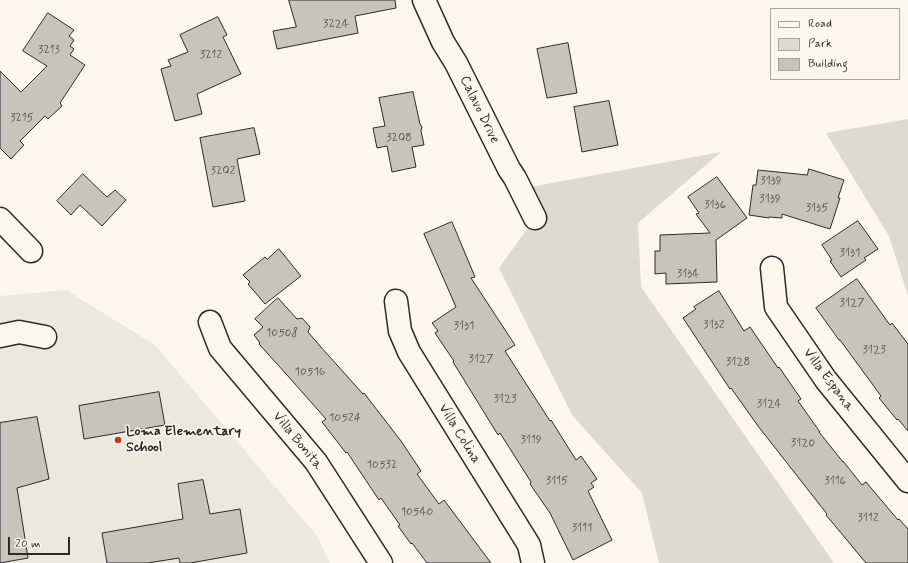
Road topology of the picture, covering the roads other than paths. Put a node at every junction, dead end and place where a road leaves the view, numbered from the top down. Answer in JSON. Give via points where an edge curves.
{"nodes":[{"id":1,"x":424,"y":0,"type":"edge"},
{"id":2,"x":535,"y":218,"type":"dead end"},
{"id":3,"x":0,"y":219,"type":"edge"},
{"id":4,"x":31,"y":251,"type":"dead end"},
{"id":5,"x":772,"y":268,"type":"dead end"},
{"id":6,"x":396,"y":300,"type":"dead end"},
{"id":7,"x":210,"y":322,"type":"dead end"},
{"id":8,"x":0,"y":336,"type":"edge"},
{"id":9,"x":45,"y":337,"type":"dead end"},
{"id":10,"x":908,"y":481,"type":"edge"},
{"id":11,"x":381,"y":563,"type":"edge"},
{"id":12,"x":532,"y":563,"type":"edge"}],
"edges":[{"from":1,"to":2,"type":"street","name":"Calavo Drive","via":[[443,42]]},
{"from":3,"to":4,"type":"street"},
{"from":5,"to":10,"type":"street","name":"Villa Espana","via":[[776,307],[826,380]]},
{"from":6,"to":12,"type":"street","name":"Villa Colina","via":[[400,332],[409,352],[529,545]]},
{"from":7,"to":11,"type":"street","name":"Villa Bonita","via":[[220,348],[316,462]]},
{"from":8,"to":9,"type":"street","via":[[19,332]]}]}
